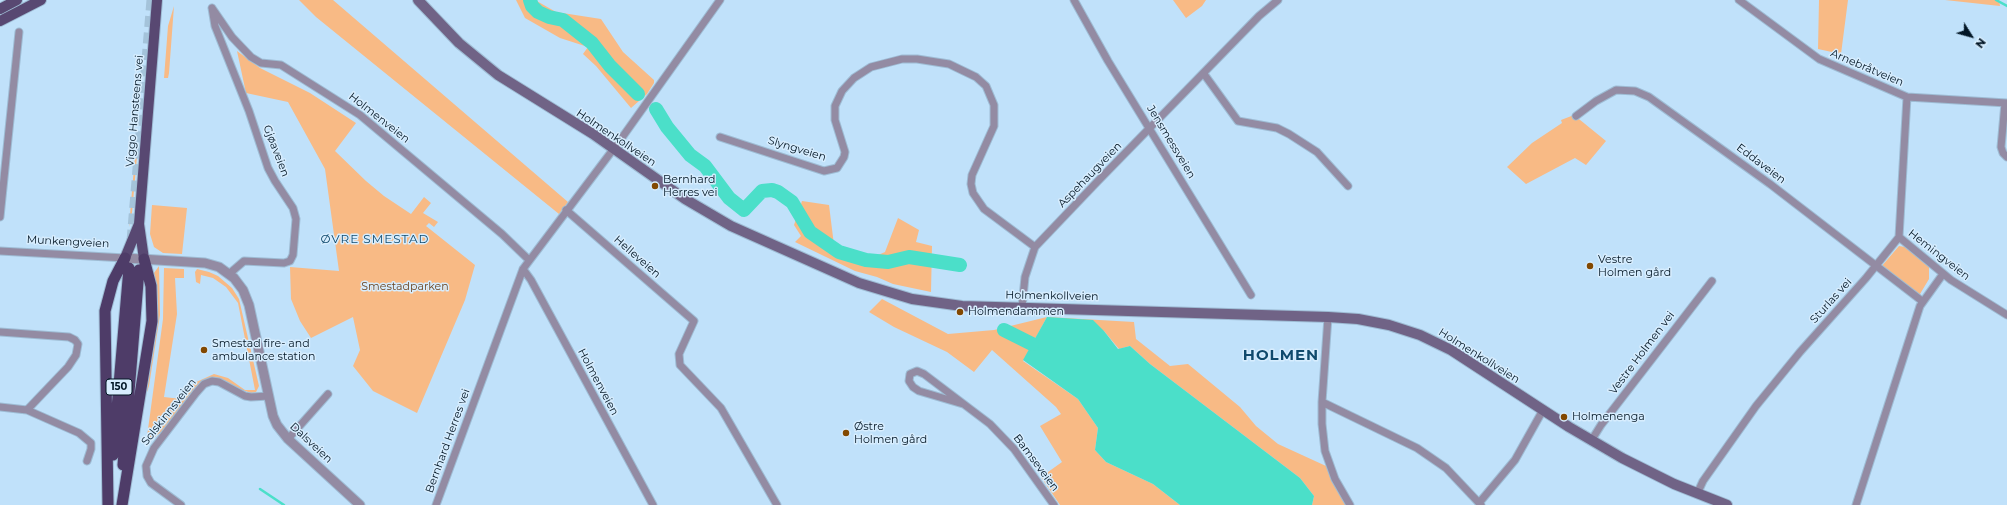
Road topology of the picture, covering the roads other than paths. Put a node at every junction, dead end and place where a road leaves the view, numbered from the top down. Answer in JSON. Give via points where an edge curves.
{"nodes":[{"id":1,"x":17,"y":0,"type":"edge"},
{"id":2,"x":41,"y":0,"type":"edge"},
{"id":3,"x":157,"y":0,"type":"edge"},
{"id":4,"x":418,"y":0,"type":"edge"},
{"id":5,"x":720,"y":0,"type":"edge"},
{"id":6,"x":1074,"y":0,"type":"edge"},
{"id":7,"x":1278,"y":0,"type":"edge"},
{"id":8,"x":1739,"y":0,"type":"edge"},
{"id":9,"x":212,"y":8,"type":"joint"},
{"id":10,"x":0,"y":9,"type":"edge"},
{"id":11,"x":0,"y":21,"type":"edge"},
{"id":12,"x":19,"y":32,"type":"dead end"},
{"id":13,"x":1204,"y":74,"type":"junction"},
{"id":14,"x":1907,"y":97,"type":"junction"},
{"id":15,"x":2006,"y":103,"type":"edge"},
{"id":16,"x":1576,"y":116,"type":"dead end"},
{"id":17,"x":1150,"y":129,"type":"junction"},
{"id":18,"x":720,"y":137,"type":"dead end"},
{"id":19,"x":614,"y":149,"type":"junction"},
{"id":20,"x":2007,"y":157,"type":"edge"},
{"id":21,"x":1348,"y":186,"type":"dead end"},
{"id":22,"x":566,"y":210,"type":"junction"},
{"id":23,"x":0,"y":217,"type":"edge"},
{"id":24,"x":139,"y":224,"type":"junction"},
{"id":25,"x":1899,"y":237,"type":"junction"},
{"id":26,"x":1035,"y":247,"type":"junction"},
{"id":27,"x":0,"y":251,"type":"edge"},
{"id":28,"x":529,"y":260,"type":"junction"},
{"id":29,"x":135,"y":263,"type":"junction"},
{"id":30,"x":1876,"y":266,"type":"junction"},
{"id":31,"x":524,"y":269,"type":"junction"},
{"id":32,"x":229,"y":274,"type":"junction"},
{"id":33,"x":1943,"y":274,"type":"junction"},
{"id":34,"x":1712,"y":280,"type":"dead end"},
{"id":35,"x":1251,"y":295,"type":"dead end"},
{"id":36,"x":1922,"y":301,"type":"junction"},
{"id":37,"x":1022,"y":307,"type":"junction"},
{"id":38,"x":2007,"y":315,"type":"edge"},
{"id":39,"x":1328,"y":317,"type":"junction"},
{"id":40,"x":0,"y":332,"type":"edge"},
{"id":41,"x":328,"y":394,"type":"dead end"},
{"id":42,"x":269,"y":396,"type":"junction"},
{"id":43,"x":1322,"y":402,"type":"junction"},
{"id":44,"x":963,"y":404,"type":"junction"},
{"id":45,"x":0,"y":407,"type":"edge"},
{"id":46,"x":27,"y":410,"type":"junction"},
{"id":47,"x":1543,"y":410,"type":"junction"},
{"id":48,"x":288,"y":439,"type":"junction"},
{"id":49,"x":1591,"y":441,"type":"junction"},
{"id":50,"x":87,"y":461,"type":"dead end"},
{"id":51,"x":1697,"y":494,"type":"junction"},
{"id":52,"x":1480,"y":504,"type":"edge"},
{"id":53,"x":109,"y":505,"type":"edge"},
{"id":54,"x":121,"y":505,"type":"edge"},
{"id":55,"x":180,"y":505,"type":"edge"},
{"id":56,"x":360,"y":505,"type":"edge"},
{"id":57,"x":436,"y":505,"type":"edge"},
{"id":58,"x":653,"y":505,"type":"edge"},
{"id":59,"x":777,"y":505,"type":"edge"},
{"id":60,"x":1054,"y":505,"type":"edge"},
{"id":61,"x":1350,"y":505,"type":"edge"},
{"id":62,"x":1727,"y":505,"type":"edge"},
{"id":63,"x":1856,"y":505,"type":"edge"}],
"edges":[{"from":1,"to":10,"type":"main road"},
{"from":2,"to":11,"type":"main road"},
{"from":3,"to":24,"type":"main road","name":"Viggo Hansteens vei","number":"150"},
{"from":4,"to":19,"type":"main road","name":"Holmenkollveien","via":[[447,32],[491,70]]},
{"from":5,"to":19,"type":"street","name":"Bernhard Herres vei"},
{"from":6,"to":17,"type":"street","name":"Jensmessveien"},
{"from":7,"to":13,"type":"street","name":"Aspehaugveien","via":[[1259,16]]},
{"from":8,"to":14,"type":"street","name":"Arnebråtveien","via":[[1819,60]]},
{"from":9,"to":28,"type":"street","name":"Holmenveien","via":[[232,37],[251,57],[261,63],[281,65],[350,108],[498,230]]},
{"from":9,"to":32,"type":"street","name":"Gjøaveien","via":[[215,26],[247,106],[268,168],[293,208],[296,219],[293,255],[290,261],[244,262],[237,265]]},
{"from":12,"to":23,"type":"street"},
{"from":13,"to":17,"type":"street","name":"Aspehaugveien"},
{"from":13,"to":21,"type":"street","via":[[1238,121],[1277,128],[1288,134],[1317,152]]},
{"from":14,"to":15,"type":"street","name":"Arnebråtveien"},
{"from":14,"to":25,"type":"street"},
{"from":15,"to":20,"type":"street","name":"Arnebråtveien","via":[[2001,148]]},
{"from":16,"to":30,"type":"street","name":"Eddaveien","via":[[1616,90],[1635,91],[1648,96],[1770,184]]},
{"from":17,"to":26,"type":"street","name":"Aspehaugveien"},
{"from":17,"to":35,"type":"street","name":"Jensmessveien"},
{"from":18,"to":26,"type":"street","name":"Slyngveien","via":[[824,171],[837,168],[845,152],[835,120],[835,106],[842,91],[854,78],[871,67],[902,59],[950,64],[981,81],[989,91],[994,105],[992,131],[972,175],[973,193],[984,209]]},
{"from":19,"to":22,"type":"street","name":"Bernhard Herres vei"},
{"from":19,"to":37,"type":"main road","name":"Holmenkollveien","via":[[719,220],[859,283],[930,302]]},
{"from":22,"to":28,"type":"street","name":"Bernhard Herres vei"},
{"from":22,"to":59,"type":"street","name":"Helleveien","via":[[694,321],[680,354],[680,365],[721,408]]},
{"from":24,"to":29,"type":"main road","name":"Viggo Hansteens vei","number":"150"},
{"from":24,"to":29,"type":"main road","name":"Viggo Hansteens vei","number":"150"},
{"from":25,"to":30,"type":"street","name":"Sturlas vei"},
{"from":25,"to":33,"type":"street","name":"Hemingveien"},
{"from":26,"to":37,"type":"street","name":"Aspehaugveien","via":[[1025,277]]},
{"from":27,"to":29,"type":"street","name":"Munkengveien"},
{"from":28,"to":31,"type":"street","name":"Bernhard Herres vei"},
{"from":29,"to":32,"type":"street","name":"Dalsveien","via":[[200,262]]},
{"from":29,"to":53,"type":"highway","name":"Viggo Hansteens vei","number":"150"},
{"from":29,"to":53,"type":"highway","via":[[113,281],[105,311]]},
{"from":29,"to":54,"type":"highway","name":"Viggo Hansteens vei","number":"150"},
{"from":29,"to":54,"type":"highway","via":[[151,286],[152,321]]},
{"from":30,"to":36,"type":"street","name":"Eddaveien"},
{"from":30,"to":51,"type":"street","name":"Sturlas vei","via":[[1760,401],[1703,481]]},
{"from":31,"to":57,"type":"street","name":"Bernhard Herres vei"},
{"from":31,"to":58,"type":"street","name":"Holmenveien"},
{"from":32,"to":42,"type":"street","name":"Dalsveien","via":[[247,298]]},
{"from":33,"to":36,"type":"street"},
{"from":33,"to":38,"type":"street","name":"Hemingveien"},
{"from":34,"to":49,"type":"street","name":"Vestre Holmen vei"},
{"from":36,"to":63,"type":"street"},
{"from":37,"to":39,"type":"main road","name":"Holmenkollveien"},
{"from":39,"to":43,"type":"street"},
{"from":39,"to":47,"type":"main road","name":"Holmenkollveien","via":[[1382,323],[1420,335],[1458,354]]},
{"from":40,"to":46,"type":"street","via":[[69,337],[78,344],[76,356],[68,367]]},
{"from":41,"to":48,"type":"street"},
{"from":42,"to":48,"type":"street","name":"Dalsveien","via":[[275,421]]},
{"from":42,"to":55,"type":"street","name":"Solskinnsveien","via":[[245,396],[220,382],[212,381],[204,384],[196,392],[154,448],[146,466],[151,483]]},
{"from":43,"to":52,"type":"street","via":[[1422,451],[1446,468]]},
{"from":43,"to":61,"type":"street","via":[[1325,451],[1335,479]]},
{"from":44,"to":44,"type":"street","name":"Bamseveien","via":[[924,374],[917,371],[910,374],[909,381],[919,391]]},
{"from":44,"to":60,"type":"street","name":"Bamseveien","via":[[990,424],[1014,449]]},
{"from":45,"to":46,"type":"street"},
{"from":46,"to":50,"type":"street","via":[[66,426],[86,438],[92,446]]},
{"from":47,"to":49,"type":"main road","name":"Holmenkollveien"},
{"from":47,"to":52,"type":"street","via":[[1515,460]]},
{"from":48,"to":56,"type":"street","name":"Dalsveien"},
{"from":49,"to":51,"type":"main road","name":"Holmenkollveien"},
{"from":51,"to":62,"type":"main road","name":"Holmenkollveien"}]}
